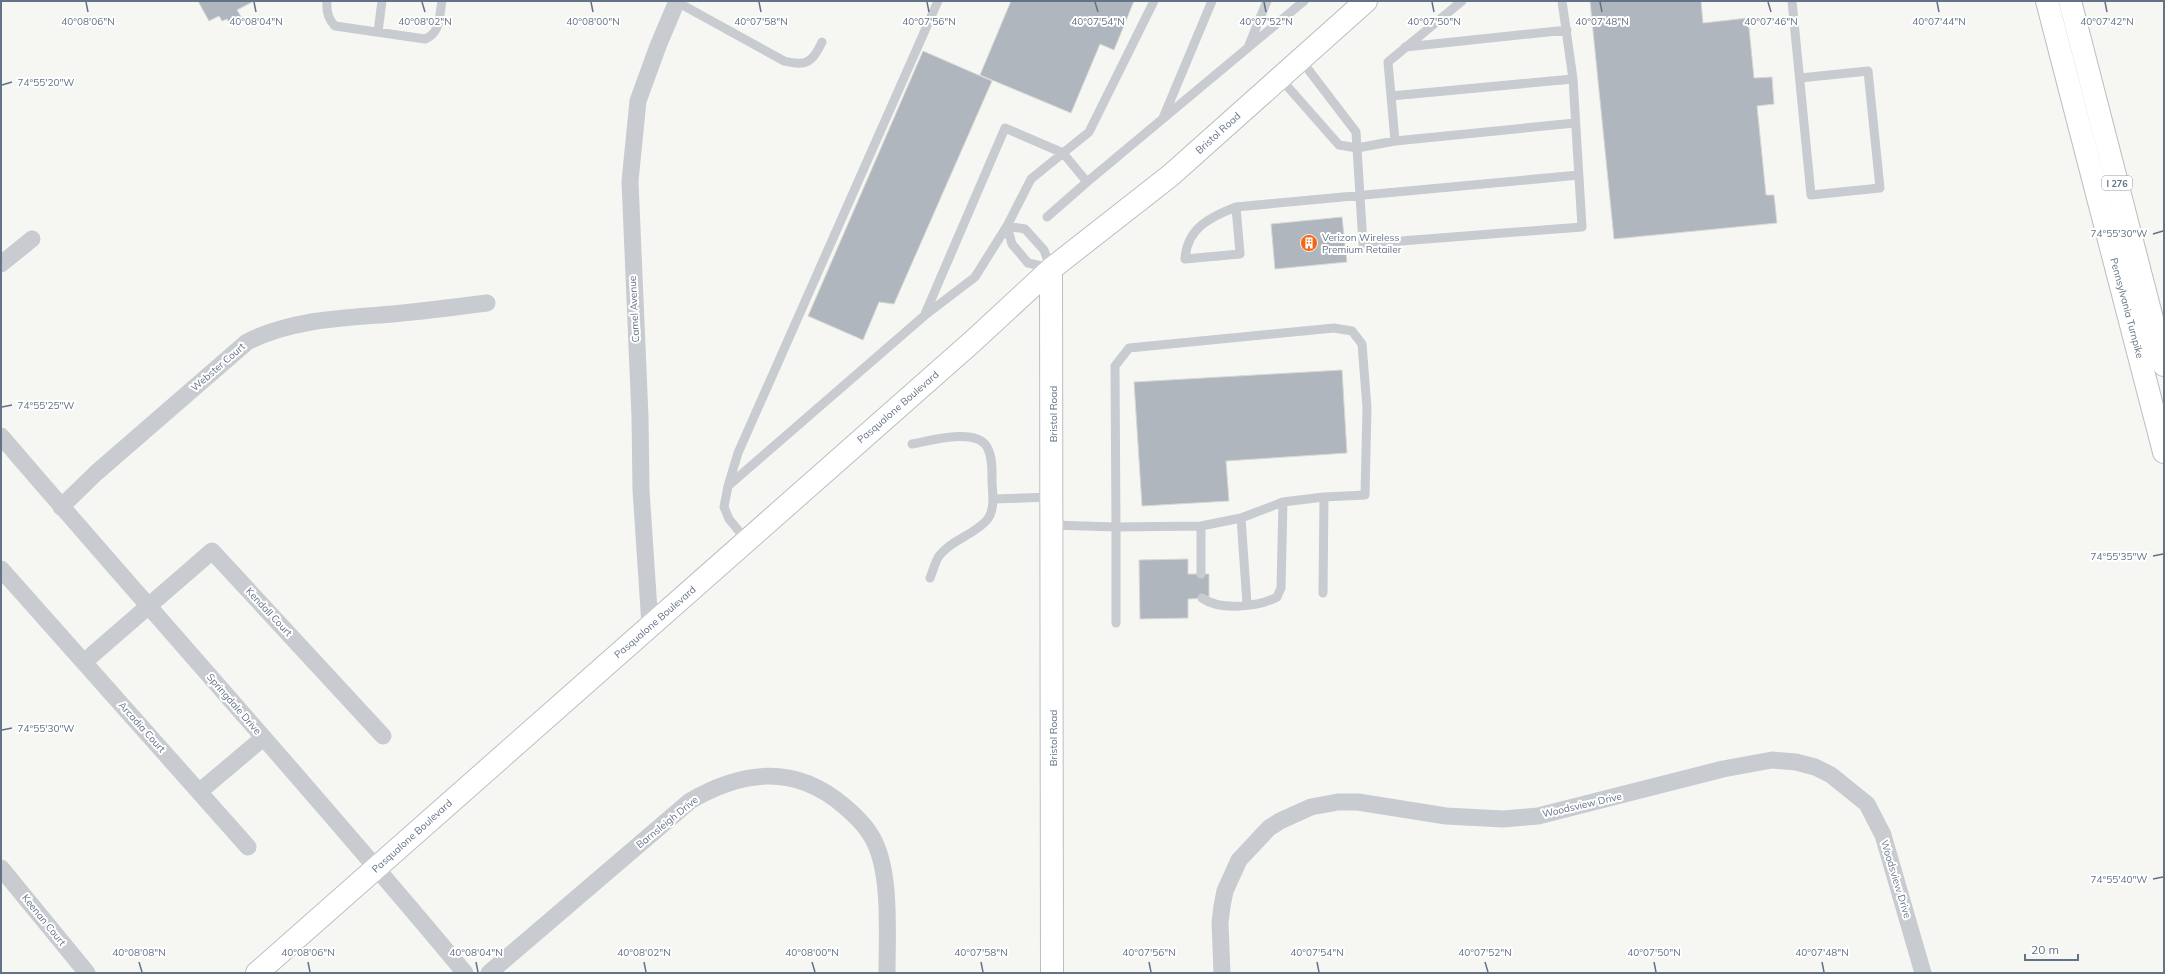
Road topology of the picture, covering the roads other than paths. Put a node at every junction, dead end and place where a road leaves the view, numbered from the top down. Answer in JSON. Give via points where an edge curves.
{"nodes":[{"id":1,"x":327,"y":1,"type":"edge"},
{"id":2,"x":382,"y":1,"type":"edge"},
{"id":3,"x":442,"y":1,"type":"edge"},
{"id":4,"x":677,"y":1,"type":"edge"},
{"id":5,"x":938,"y":1,"type":"edge"},
{"id":6,"x":1154,"y":1,"type":"edge"},
{"id":7,"x":1212,"y":1,"type":"edge"},
{"id":8,"x":1268,"y":1,"type":"edge"},
{"id":9,"x":1304,"y":1,"type":"edge"},
{"id":10,"x":1366,"y":1,"type":"edge"},
{"id":11,"x":1462,"y":1,"type":"edge"},
{"id":12,"x":1562,"y":1,"type":"edge"},
{"id":13,"x":1792,"y":1,"type":"edge"},
{"id":14,"x":2047,"y":1,"type":"edge"},
{"id":15,"x":2070,"y":1,"type":"edge"},
{"id":16,"x":1567,"y":30,"type":"junction"},
{"id":17,"x":378,"y":32,"type":"junction"},
{"id":18,"x":822,"y":42,"type":"dead end"},
{"id":19,"x":1249,"y":46,"type":"junction"},
{"id":20,"x":1406,"y":47,"type":"junction"},
{"id":21,"x":1300,"y":60,"type":"junction"},
{"id":22,"x":1280,"y":78,"type":"junction"},
{"id":23,"x":1800,"y":78,"type":"junction"},
{"id":24,"x":1573,"y":79,"type":"junction"},
{"id":25,"x":1391,"y":96,"type":"junction"},
{"id":26,"x":1162,"y":120,"type":"junction"},
{"id":27,"x":1575,"y":123,"type":"junction"},
{"id":28,"x":1395,"y":141,"type":"junction"},
{"id":29,"x":1357,"y":148,"type":"junction"},
{"id":30,"x":1063,"y":153,"type":"junction"},
{"id":31,"x":1579,"y":175,"type":"junction"},
{"id":32,"x":1088,"y":182,"type":"junction"},
{"id":33,"x":1359,"y":196,"type":"junction"},
{"id":34,"x":1236,"y":207,"type":"junction"},
{"id":35,"x":1047,"y":217,"type":"dead end"},
{"id":36,"x":1008,"y":226,"type":"junction"},
{"id":37,"x":32,"y":239,"type":"dead end"},
{"id":38,"x":1,"y":264,"type":"edge"},
{"id":39,"x":1051,"y":269,"type":"junction"},
{"id":40,"x":487,"y":303,"type":"dead end"},
{"id":41,"x":924,"y":316,"type":"junction"},
{"id":42,"x":2164,"y":365,"type":"edge"},
{"id":43,"x":912,"y":444,"type":"dead end"},
{"id":44,"x":4,"y":446,"type":"edge"},
{"id":45,"x":2164,"y":452,"type":"edge"},
{"id":46,"x":728,"y":486,"type":"junction"},
{"id":47,"x":1052,"y":497,"type":"junction"},
{"id":48,"x":1324,"y":498,"type":"junction"},
{"id":49,"x":993,"y":499,"type":"junction"},
{"id":50,"x":1282,"y":502,"type":"junction"},
{"id":51,"x":61,"y":507,"type":"junction"},
{"id":52,"x":1241,"y":518,"type":"junction"},
{"id":53,"x":1052,"y":525,"type":"junction"},
{"id":54,"x":1201,"y":526,"type":"junction"},
{"id":55,"x":1116,"y":527,"type":"junction"},
{"id":56,"x":747,"y":541,"type":"junction"},
{"id":57,"x":1,"y":569,"type":"edge"},
{"id":58,"x":1201,"y":574,"type":"dead end"},
{"id":59,"x":930,"y":578,"type":"dead end"},
{"id":60,"x":1324,"y":593,"type":"dead end"},
{"id":61,"x":1202,"y":598,"type":"dead end"},
{"id":62,"x":1247,"y":604,"type":"junction"},
{"id":63,"x":148,"y":606,"type":"junction"},
{"id":64,"x":1116,"y":623,"type":"dead end"},
{"id":65,"x":650,"y":625,"type":"junction"},
{"id":66,"x":84,"y":662,"type":"junction"},
{"id":67,"x":383,"y":736,"type":"dead end"},
{"id":68,"x":263,"y":738,"type":"junction"},
{"id":69,"x":199,"y":792,"type":"junction"},
{"id":70,"x":248,"y":847,"type":"dead end"},
{"id":71,"x":377,"y":867,"type":"junction"},
{"id":72,"x":1,"y":868,"type":"edge"},
{"id":73,"x":87,"y":973,"type":"edge"},
{"id":74,"x":257,"y":973,"type":"edge"},
{"id":75,"x":465,"y":973,"type":"edge"},
{"id":76,"x":490,"y":973,"type":"edge"},
{"id":77,"x":887,"y":973,"type":"edge"},
{"id":78,"x":1052,"y":973,"type":"edge"},
{"id":79,"x":1222,"y":973,"type":"edge"},
{"id":80,"x":1923,"y":973,"type":"edge"}],
"edges":[{"from":1,"to":17,"type":"lane","via":[[329,20],[335,26]]},
{"from":2,"to":17,"type":"lane"},
{"from":3,"to":17,"type":"lane","via":[[437,30],[432,36],[425,39]]},
{"from":4,"to":18,"type":"lane","via":[[784,61],[794,63],[811,60],[816,56]]},
{"from":4,"to":65,"type":"street","name":"Camel Avenue","via":[[638,101],[630,181],[641,490]]},
{"from":5,"to":46,"type":"lane","via":[[738,453]]},
{"from":6,"to":30,"type":"lane","via":[[1089,132]]},
{"from":7,"to":26,"type":"lane"},
{"from":8,"to":19,"type":"lane"},
{"from":9,"to":19,"type":"lane"},
{"from":10,"to":21,"type":"main road","name":"Bristol Road"},
{"from":11,"to":20,"type":"lane"},
{"from":12,"to":16,"type":"lane"},
{"from":13,"to":23,"type":"lane"},
{"from":14,"to":45,"type":"main road","name":"Pennsylvania Turnpike","number":"I 276"},
{"from":15,"to":42,"type":"main road","number":"I 276"},
{"from":16,"to":20,"type":"lane"},
{"from":16,"to":24,"type":"lane"},
{"from":19,"to":26,"type":"lane"},
{"from":20,"to":25,"type":"lane","via":[[1388,62]]},
{"from":21,"to":22,"type":"main road","name":"Bristol Road"},
{"from":21,"to":29,"type":"lane","via":[[1356,132]]},
{"from":22,"to":29,"type":"lane","via":[[1339,145]]},
{"from":22,"to":39,"type":"main road","name":"Bristol Road","via":[[1171,175]]},
{"from":23,"to":23,"type":"lane","via":[[1811,195],[1880,188],[1868,71]]},
{"from":24,"to":25,"type":"lane"},
{"from":24,"to":27,"type":"lane"},
{"from":25,"to":28,"type":"lane"},
{"from":26,"to":32,"type":"lane"},
{"from":27,"to":28,"type":"lane"},
{"from":27,"to":31,"type":"lane"},
{"from":28,"to":29,"type":"lane"},
{"from":29,"to":33,"type":"lane"},
{"from":30,"to":32,"type":"lane"},
{"from":30,"to":36,"type":"lane","via":[[1031,179]]},
{"from":30,"to":41,"type":"lane","via":[[1005,128]]},
{"from":31,"to":33,"type":"lane"},
{"from":31,"to":33,"type":"lane","via":[[1582,226],[1363,244]]},
{"from":32,"to":35,"type":"lane"},
{"from":33,"to":34,"type":"lane"},
{"from":34,"to":34,"type":"lane","via":[[1211,216],[1194,232],[1185,259],[1240,254]]},
{"from":36,"to":39,"type":"lane","via":[[1024,230],[1044,250]]},
{"from":36,"to":39,"type":"lane","via":[[1012,244],[1028,263]]},
{"from":36,"to":41,"type":"lane","via":[[975,277]]},
{"from":37,"to":38,"type":"street"},
{"from":39,"to":47,"type":"main road","name":"Bristol Road"},
{"from":39,"to":56,"type":"main road","name":"Pasqualone Boulevard"},
{"from":40,"to":51,"type":"street","name":"Webster Court","via":[[318,321],[260,335],[247,342],[96,473]]},
{"from":41,"to":46,"type":"lane"},
{"from":43,"to":49,"type":"lane","via":[[947,437],[978,439],[988,448]]},
{"from":44,"to":51,"type":"street","name":"Springdale Drive"},
{"from":46,"to":56,"type":"lane","via":[[724,507]]},
{"from":47,"to":49,"type":"lane"},
{"from":47,"to":53,"type":"main road","name":"Bristol Road"},
{"from":48,"to":50,"type":"lane"},
{"from":48,"to":55,"type":"lane","via":[[1365,495],[1367,408],[1362,344],[1352,330],[1334,328],[1129,348],[1116,366]]},
{"from":48,"to":60,"type":"lane"},
{"from":49,"to":59,"type":"lane","via":[[991,512],[986,521],[968,536],[949,546],[938,557]]},
{"from":50,"to":52,"type":"lane"},
{"from":50,"to":62,"type":"lane","via":[[1281,588],[1278,597],[1266,603]]},
{"from":51,"to":63,"type":"street","name":"Springdale Drive"},
{"from":52,"to":54,"type":"lane"},
{"from":52,"to":62,"type":"lane"},
{"from":53,"to":55,"type":"lane"},
{"from":53,"to":78,"type":"main road","name":"Bristol Road"},
{"from":54,"to":55,"type":"lane"},
{"from":54,"to":58,"type":"lane"},
{"from":55,"to":64,"type":"lane"},
{"from":56,"to":65,"type":"main road","name":"Pasqualone Boulevard"},
{"from":57,"to":66,"type":"street","name":"Arcadia Court"},
{"from":61,"to":62,"type":"lane","via":[[1209,603],[1224,606]]},
{"from":63,"to":66,"type":"street"},
{"from":63,"to":67,"type":"street","name":"Kendall Court","via":[[212,550]]},
{"from":63,"to":68,"type":"street","name":"Springdale Drive"},
{"from":65,"to":71,"type":"main road","name":"Pasqualone Boulevard"},
{"from":66,"to":69,"type":"street","name":"Arcadia Court"},
{"from":68,"to":69,"type":"street"},
{"from":68,"to":71,"type":"street","name":"Springdale Drive"},
{"from":69,"to":70,"type":"street","name":"Arcadia Court"},
{"from":71,"to":74,"type":"main road","name":"Pasqualone Boulevard"},
{"from":71,"to":75,"type":"street","name":"Springdale Drive"},
{"from":72,"to":73,"type":"street","name":"Keenan Court"},
{"from":76,"to":77,"type":"street","name":"Barnsleigh Drive","via":[[690,801],[712,788],[746,778],[774,776],[804,780],[836,799],[857,816],[875,843],[882,867],[886,910]]},
{"from":79,"to":80,"type":"street","name":"Woodsview Drive","via":[[1222,906],[1225,890],[1239,860],[1269,828],[1311,807],[1338,802],[1358,802],[1446,816],[1502,819],[1538,816],[1723,769],[1772,760],[1815,767],[1831,775],[1867,804],[1883,836]]}]}
